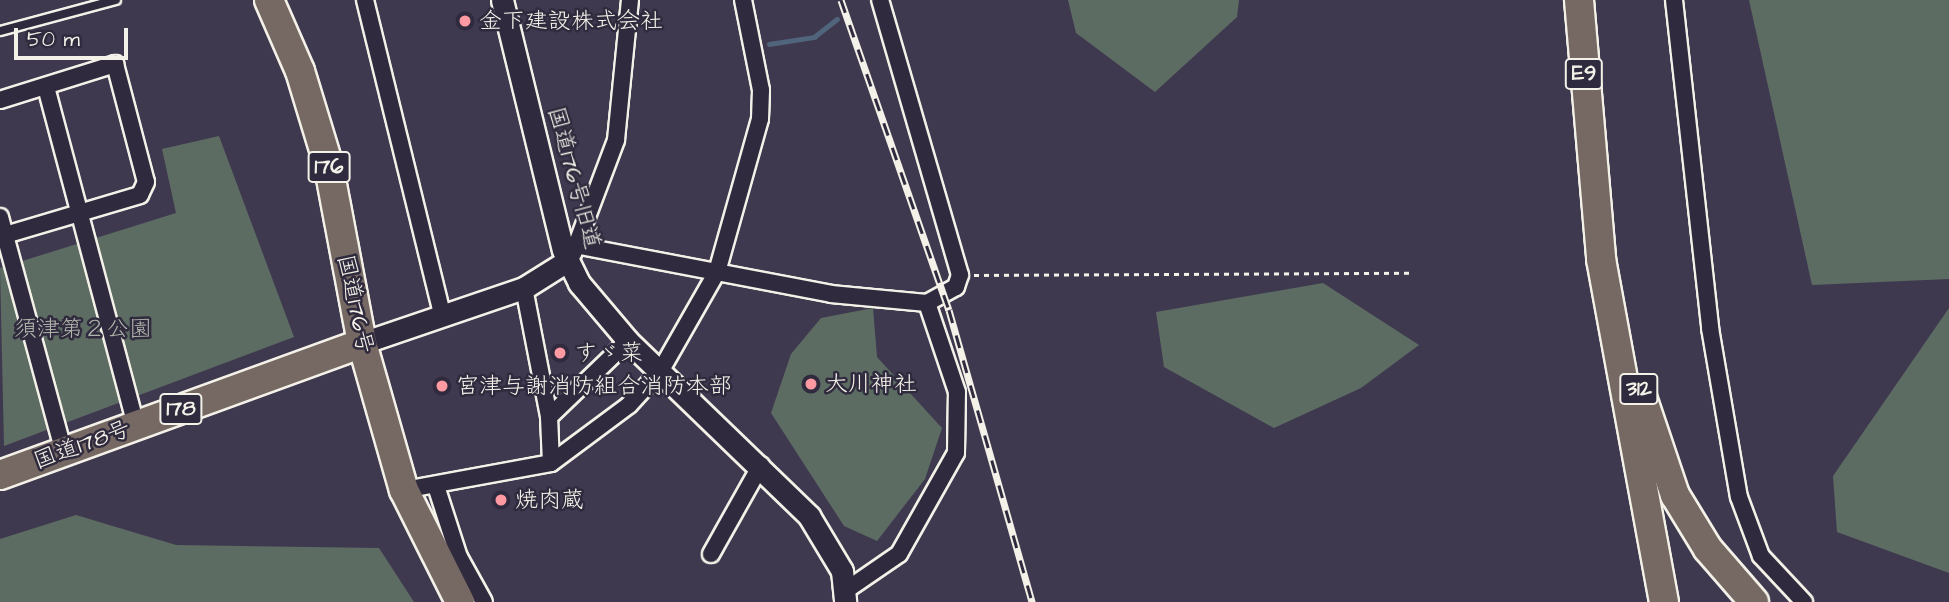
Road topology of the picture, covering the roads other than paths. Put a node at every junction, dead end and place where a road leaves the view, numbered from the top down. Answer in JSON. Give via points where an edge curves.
{"nodes":[{"id":1,"x":116,"y":0,"type":"edge"},
{"id":2,"x":269,"y":0,"type":"edge"},
{"id":3,"x":365,"y":0,"type":"edge"},
{"id":4,"x":502,"y":0,"type":"edge"},
{"id":5,"x":630,"y":0,"type":"edge"},
{"id":6,"x":743,"y":0,"type":"edge"},
{"id":7,"x":880,"y":0,"type":"edge"},
{"id":8,"x":1579,"y":0,"type":"edge"},
{"id":9,"x":1674,"y":0,"type":"edge"},
{"id":10,"x":0,"y":31,"type":"edge"},
{"id":11,"x":46,"y":87,"type":"junction"},
{"id":12,"x":0,"y":100,"type":"edge"},
{"id":13,"x":1592,"y":147,"type":"junction"},
{"id":14,"x":78,"y":213,"type":"junction"},
{"id":15,"x":0,"y":217,"type":"edge"},
{"id":16,"x":5,"y":235,"type":"junction"},
{"id":17,"x":574,"y":253,"type":"junction"},
{"id":18,"x":718,"y":272,"type":"junction"},
{"id":19,"x":524,"y":288,"type":"junction"},
{"id":20,"x":927,"y":303,"type":"junction"},
{"id":21,"x":443,"y":318,"type":"junction"},
{"id":22,"x":628,"y":341,"type":"junction"},
{"id":23,"x":362,"y":343,"type":"junction"},
{"id":24,"x":661,"y":370,"type":"junction"},
{"id":25,"x":549,"y":417,"type":"junction"},
{"id":26,"x":136,"y":426,"type":"junction"},
{"id":27,"x":64,"y":453,"type":"junction"},
{"id":28,"x":551,"y":463,"type":"junction"},
{"id":29,"x":761,"y":465,"type":"junction"},
{"id":30,"x":0,"y":475,"type":"edge"},
{"id":31,"x":436,"y":486,"type":"junction"},
{"id":32,"x":404,"y":491,"type":"junction"},
{"id":33,"x":711,"y":554,"type":"dead end"},
{"id":34,"x":846,"y":596,"type":"edge"},
{"id":35,"x":460,"y":602,"type":"edge"},
{"id":36,"x":484,"y":602,"type":"edge"},
{"id":37,"x":1664,"y":602,"type":"edge"},
{"id":38,"x":1754,"y":602,"type":"edge"},
{"id":39,"x":1804,"y":602,"type":"edge"}],
"edges":[{"from":1,"to":10,"type":"lane"},
{"from":2,"to":23,"type":"highway","name":"国道176号","number":"176","via":[[300,71],[328,163]]},
{"from":3,"to":21,"type":"street"},
{"from":4,"to":17,"type":"street","name":"国道176号旧道"},
{"from":5,"to":17,"type":"street","via":[[616,140]]},
{"from":6,"to":18,"type":"street","via":[[761,90],[760,120]]},
{"from":7,"to":20,"type":"street","via":[[960,275],[956,287]]},
{"from":8,"to":13,"type":"highway","number":"E9"},
{"from":9,"to":39,"type":"street","via":[[1710,328],[1739,497],[1761,556]]},
{"from":11,"to":12,"type":"street"},
{"from":11,"to":14,"type":"street"},
{"from":11,"to":14,"type":"street","via":[[115,64],[146,182],[140,195]]},
{"from":13,"to":37,"type":"highway","number":"E9","via":[[1601,259]]},
{"from":13,"to":38,"type":"highway","number":"312","via":[[1653,438],[1675,495],[1708,549]]},
{"from":14,"to":16,"type":"street"},
{"from":14,"to":26,"type":"street"},
{"from":15,"to":16,"type":"street"},
{"from":16,"to":27,"type":"street"},
{"from":17,"to":18,"type":"street"},
{"from":17,"to":19,"type":"street"},
{"from":17,"to":22,"type":"street","name":"国道176号旧道"},
{"from":18,"to":20,"type":"street","via":[[831,293]]},
{"from":18,"to":24,"type":"street"},
{"from":19,"to":21,"type":"street"},
{"from":19,"to":25,"type":"street"},
{"from":20,"to":34,"type":"street","via":[[957,392],[956,453],[899,554]]},
{"from":21,"to":23,"type":"street"},
{"from":22,"to":24,"type":"street","name":"国道176号旧道"},
{"from":22,"to":25,"type":"street"},
{"from":23,"to":26,"type":"highway","name":"国道178号","number":"178"},
{"from":23,"to":32,"type":"highway","name":"国道176号","number":"176"},
{"from":24,"to":28,"type":"street","via":[[618,414]]},
{"from":24,"to":29,"type":"street","name":"国道176号旧道"},
{"from":25,"to":28,"type":"street"},
{"from":26,"to":27,"type":"highway","name":"国道178号","number":"178"},
{"from":27,"to":30,"type":"highway","name":"国道178号","number":"178"},
{"from":28,"to":31,"type":"street"},
{"from":29,"to":33,"type":"street"},
{"from":29,"to":34,"type":"street","name":"国道176号旧道","via":[[809,516]]},
{"from":31,"to":32,"type":"street"},
{"from":31,"to":36,"type":"street","via":[[459,557]]},
{"from":32,"to":35,"type":"highway","name":"国道176号","number":"176"}]}
